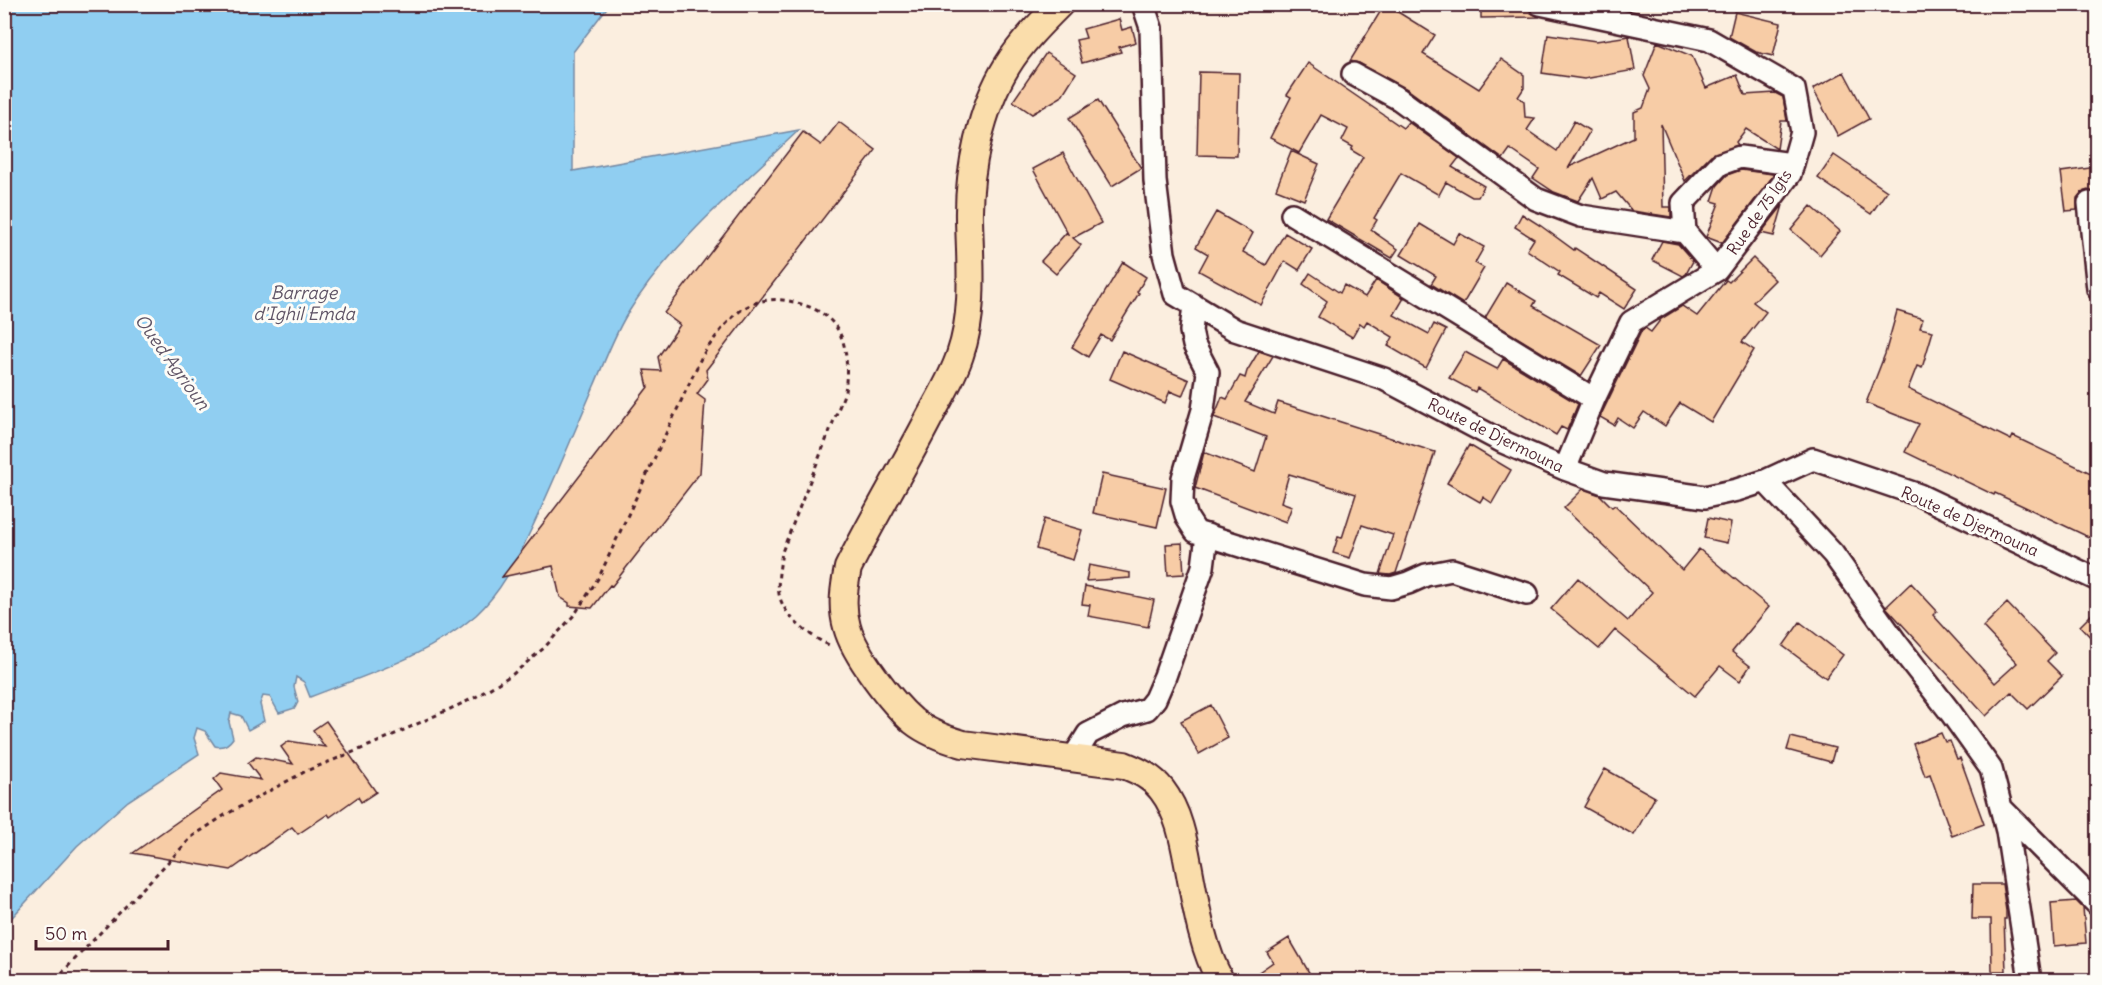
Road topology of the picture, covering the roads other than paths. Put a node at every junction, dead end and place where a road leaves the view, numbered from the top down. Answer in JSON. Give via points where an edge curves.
{"nodes":[{"id":1,"x":1060,"y":4,"type":"edge"},
{"id":2,"x":1143,"y":4,"type":"edge"},
{"id":3,"x":1540,"y":4,"type":"edge"},
{"id":4,"x":1353,"y":74,"type":"dead end"},
{"id":5,"x":1792,"y":164,"type":"junction"},
{"id":6,"x":2089,"y":203,"type":"dead end"},
{"id":7,"x":1292,"y":214,"type":"dead end"},
{"id":8,"x":1685,"y":232,"type":"junction"},
{"id":9,"x":1718,"y":270,"type":"junction"},
{"id":10,"x":2097,"y":289,"type":"edge"},
{"id":11,"x":1194,"y":305,"type":"junction"},
{"id":12,"x":1594,"y":399,"type":"junction"},
{"id":13,"x":1565,"y":469,"type":"junction"},
{"id":14,"x":1765,"y":481,"type":"junction"},
{"id":15,"x":1207,"y":535,"type":"junction"},
{"id":16,"x":2097,"y":580,"type":"edge"},
{"id":17,"x":1527,"y":594,"type":"dead end"},
{"id":18,"x":1073,"y":758,"type":"junction"},
{"id":19,"x":2001,"y":809,"type":"junction"},
{"id":20,"x":2097,"y":906,"type":"edge"},
{"id":21,"x":1220,"y":981,"type":"edge"},
{"id":22,"x":2030,"y":981,"type":"edge"}],
"edges":[{"from":1,"to":18,"type":"main road","via":[[1029,35],[1006,68],[985,114],[972,169],[970,279],[960,355],[849,568],[843,595],[847,627],[859,654],[892,699],[914,721],[940,738],[963,744]]},
{"from":2,"to":11,"type":"street","name":"Route de Djermouna","via":[[1151,28],[1155,181],[1164,254],[1175,294]]},
{"from":3,"to":5,"type":"street","name":"Rue de 75 lgts","via":[[1709,40],[1794,89],[1802,132]]},
{"from":4,"to":8,"type":"street","via":[[1399,99],[1536,199],[1581,216]]},
{"from":5,"to":8,"type":"street","via":[[1740,157],[1720,164],[1683,203]]},
{"from":5,"to":9,"type":"street","name":"Rue de 75 lgts","via":[[1790,174]]},
{"from":6,"to":10,"type":"street"},
{"from":7,"to":12,"type":"street"},
{"from":8,"to":9,"type":"street"},
{"from":9,"to":12,"type":"street","name":"Rue de 75 lgts","via":[[1631,322]]},
{"from":11,"to":13,"type":"street","name":"Route de Djermouna","via":[[1235,330],[1384,380],[1503,442]]},
{"from":11,"to":15,"type":"street","via":[[1191,331],[1208,372],[1203,410],[1183,478],[1182,501],[1196,532]]},
{"from":12,"to":13,"type":"street","name":"Rue de 75 lgts"},
{"from":13,"to":14,"type":"street","name":"Route de Djermouna","via":[[1604,483],[1705,497]]},
{"from":14,"to":16,"type":"street","name":"Route de Djermouna","via":[[1813,459],[1919,495]]},
{"from":14,"to":19,"type":"street","via":[[1833,554],[1991,769]]},
{"from":15,"to":17,"type":"street","via":[[1365,585],[1391,588],[1452,570]]},
{"from":15,"to":18,"type":"street","via":[[1203,567],[1155,699],[1147,709],[1088,734]]},
{"from":18,"to":21,"type":"main road","via":[[1144,772],[1162,790],[1183,841],[1212,966]]},
{"from":19,"to":20,"type":"street"},
{"from":19,"to":22,"type":"street"}]}
